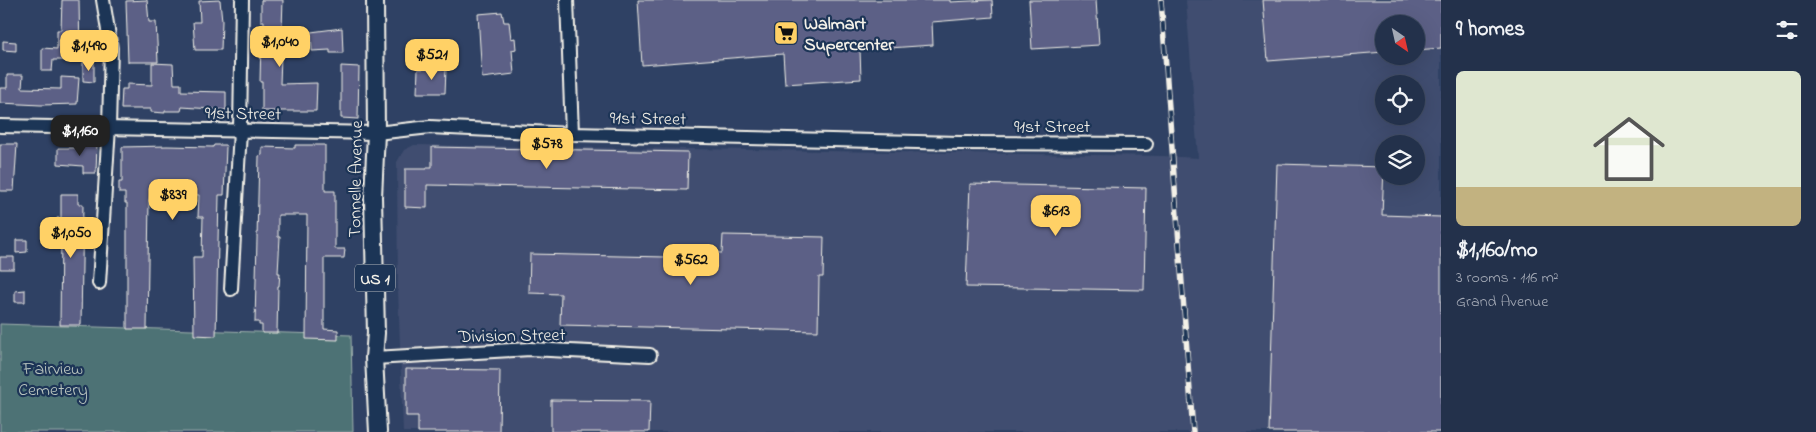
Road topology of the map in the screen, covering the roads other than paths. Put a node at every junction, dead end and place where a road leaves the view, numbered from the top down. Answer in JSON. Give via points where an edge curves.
{"nodes":[{"id":1,"x":103,"y":0,"type":"edge"},
{"id":2,"x":242,"y":0,"type":"edge"},
{"id":3,"x":375,"y":0,"type":"edge"},
{"id":4,"x":567,"y":0,"type":"edge"},
{"id":5,"x":0,"y":126,"type":"edge"},
{"id":6,"x":109,"y":127,"type":"junction"},
{"id":7,"x":240,"y":131,"type":"junction"},
{"id":8,"x":376,"y":133,"type":"junction"},
{"id":9,"x":572,"y":134,"type":"junction"},
{"id":10,"x":1146,"y":144,"type":"dead end"},
{"id":11,"x":99,"y":284,"type":"dead end"},
{"id":12,"x":231,"y":289,"type":"dead end"},
{"id":13,"x":650,"y":355,"type":"dead end"},
{"id":14,"x":374,"y":358,"type":"junction"},
{"id":15,"x":378,"y":432,"type":"edge"}],
"edges":[{"from":1,"to":6,"type":"street","via":[[111,48]]},
{"from":2,"to":7,"type":"street"},
{"from":3,"to":8,"type":"main road","name":"Tonnelle Avenue","number":"US 1"},
{"from":4,"to":9,"type":"street"},
{"from":5,"to":6,"type":"street","name":"91st Street"},
{"from":6,"to":7,"type":"street","name":"91st Street"},
{"from":6,"to":11,"type":"street"},
{"from":7,"to":8,"type":"street","name":"91st Street"},
{"from":7,"to":12,"type":"street"},
{"from":8,"to":9,"type":"street","name":"91st Street","via":[[430,127]]},
{"from":8,"to":14,"type":"main road","name":"Tonnelle Avenue","number":"US 1"},
{"from":9,"to":10,"type":"street","name":"91st Street"},
{"from":13,"to":14,"type":"street","name":"Division Street","via":[[530,349]]},
{"from":14,"to":15,"type":"main road","number":"US 1"}]}
